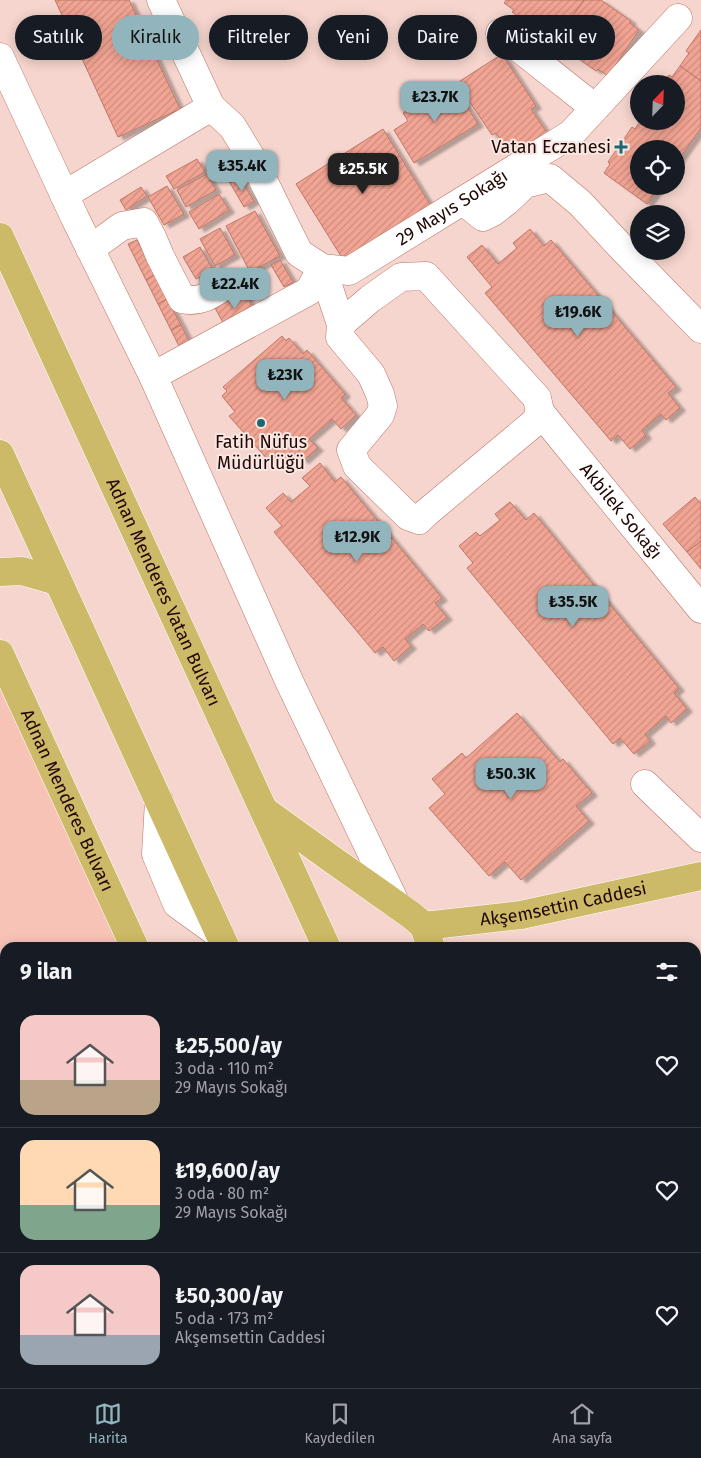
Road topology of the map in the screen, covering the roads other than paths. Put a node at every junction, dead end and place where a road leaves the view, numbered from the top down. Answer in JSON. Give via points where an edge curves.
{"nodes":[{"id":1,"x":161,"y":0,"type":"edge"},
{"id":2,"x":678,"y":18,"type":"dead end"},
{"id":3,"x":0,"y":57,"type":"edge"},
{"id":4,"x":534,"y":60,"type":"edge"},
{"id":5,"x":210,"y":107,"type":"junction"},
{"id":6,"x":595,"y":108,"type":"junction"},
{"id":7,"x":64,"y":195,"type":"junction"},
{"id":8,"x":463,"y":201,"type":"junction"},
{"id":9,"x":0,"y":237,"type":"edge"},
{"id":10,"x":90,"y":249,"type":"junction"},
{"id":11,"x":322,"y":268,"type":"junction"},
{"id":12,"x":223,"y":287,"type":"dead end"},
{"id":13,"x":341,"y":324,"type":"junction"},
{"id":14,"x":701,"y":329,"type":"edge"},
{"id":15,"x":152,"y":376,"type":"junction"},
{"id":16,"x":540,"y":412,"type":"junction"},
{"id":17,"x":0,"y":454,"type":"edge"},
{"id":18,"x":0,"y":572,"type":"edge"},
{"id":19,"x":57,"y":581,"type":"junction"},
{"id":20,"x":701,"y":609,"type":"edge"},
{"id":21,"x":0,"y":654,"type":"edge"},
{"id":22,"x":645,"y":784,"type":"dead end"},
{"id":23,"x":264,"y":810,"type":"junction"},
{"id":24,"x":701,"y":838,"type":"edge"},
{"id":25,"x":701,"y":876,"type":"edge"},
{"id":26,"x":396,"y":904,"type":"junction"},
{"id":27,"x":427,"y":937,"type":"edge"},
{"id":28,"x":223,"y":941,"type":"edge"},
{"id":29,"x":133,"y":942,"type":"edge"},
{"id":30,"x":324,"y":942,"type":"edge"}],
"edges":[{"from":1,"to":5,"type":"street"},
{"from":2,"to":6,"type":"street","name":"29 Mayıs Sokağı"},
{"from":3,"to":7,"type":"street"},
{"from":4,"to":6,"type":"street"},
{"from":5,"to":7,"type":"street"},
{"from":5,"to":11,"type":"street","via":[[232,126],[254,162],[299,253]]},
{"from":6,"to":8,"type":"street","name":"29 Mayıs Sokağı","via":[[571,134]]},
{"from":7,"to":10,"type":"street"},
{"from":8,"to":11,"type":"street","name":"29 Mayıs Sokağı","via":[[349,271]]},
{"from":8,"to":14,"type":"street","via":[[483,217],[507,202],[525,184],[550,178],[580,203]]},
{"from":9,"to":23,"type":"main road","name":"Adnan Menderes Vatan Bulvarı"},
{"from":10,"to":12,"type":"street","via":[[122,226],[144,222],[182,299],[199,300]]},
{"from":10,"to":15,"type":"street"},
{"from":11,"to":13,"type":"street"},
{"from":11,"to":15,"type":"street","via":[[309,291]]},
{"from":13,"to":16,"type":"street","name":"Akbilek Sokağı","via":[[401,276],[426,276],[537,398]]},
{"from":13,"to":16,"type":"street","via":[[340,337],[372,374],[383,406],[380,415],[351,450],[357,466],[408,516],[419,520],[535,422]]},
{"from":15,"to":26,"type":"street","via":[[290,683]]},
{"from":16,"to":20,"type":"street","name":"Akbilek Sokağı"},
{"from":17,"to":19,"type":"main road"},
{"from":18,"to":19,"type":"main road","via":[[22,571]]},
{"from":19,"to":28,"type":"main road"},
{"from":21,"to":29,"type":"main road","name":"Adnan Menderes Bulvarı"},
{"from":22,"to":24,"type":"street"},
{"from":23,"to":26,"type":"main road"},
{"from":23,"to":30,"type":"main road","name":"Adnan Menderes Vatan Bulvarı"},
{"from":25,"to":27,"type":"main road","name":"Akşemsettin Caddesi"},
{"from":26,"to":27,"type":"main road"}]}
